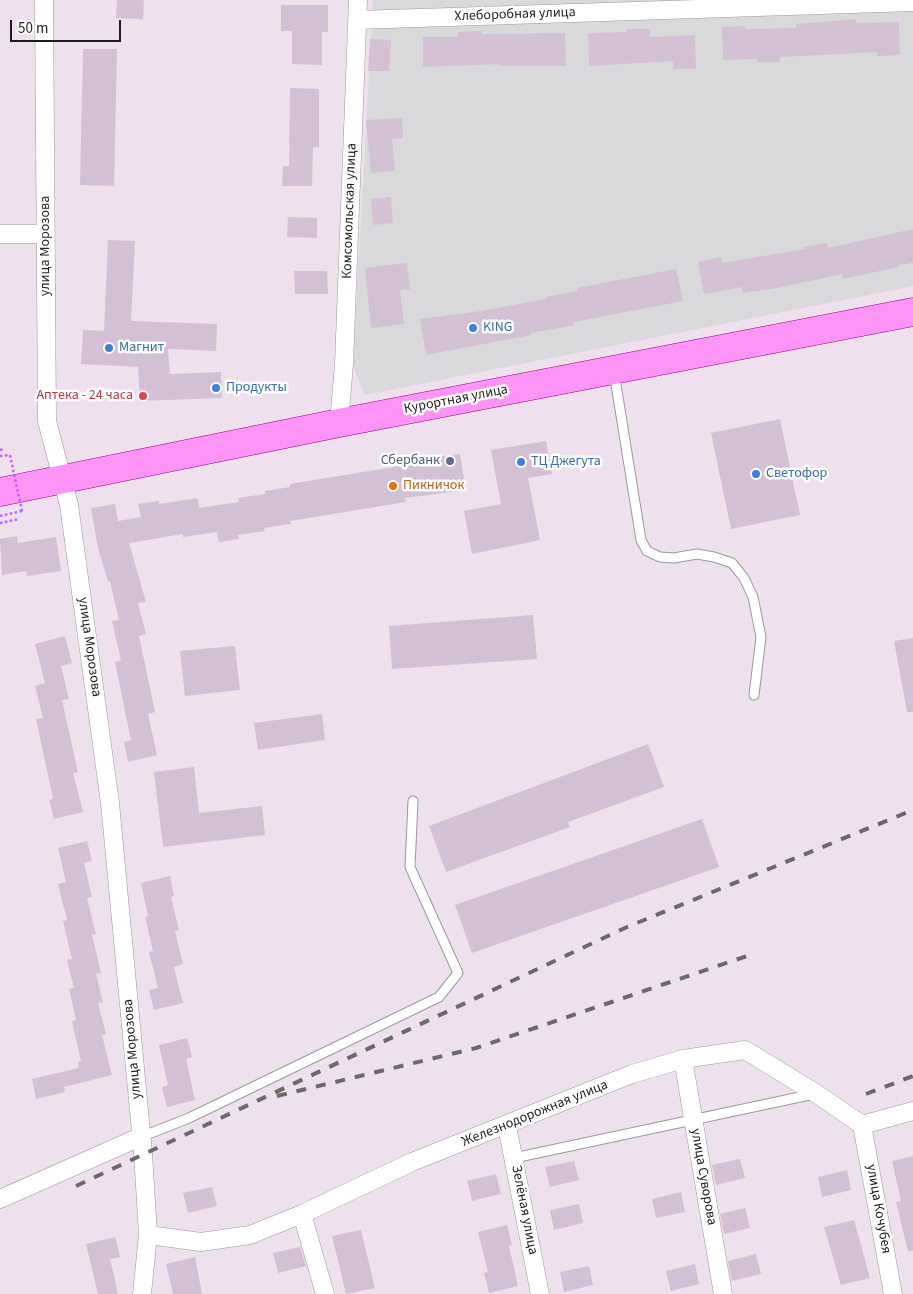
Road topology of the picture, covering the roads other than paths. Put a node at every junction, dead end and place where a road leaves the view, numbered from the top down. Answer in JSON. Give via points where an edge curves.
{"nodes":[{"id":1,"x":44,"y":0,"type":"edge"},
{"id":2,"x":358,"y":0,"type":"edge"},
{"id":3,"x":913,"y":2,"type":"edge"},
{"id":4,"x":357,"y":20,"type":"junction"},
{"id":5,"x":0,"y":234,"type":"edge"},
{"id":6,"x":46,"y":234,"type":"junction"},
{"id":7,"x":913,"y":312,"type":"edge"},
{"id":8,"x":614,"y":369,"type":"junction"},
{"id":9,"x":340,"y":422,"type":"junction"},
{"id":10,"x":61,"y":478,"type":"junction"},
{"id":11,"x":0,"y":492,"type":"edge"},
{"id":12,"x":754,"y":695,"type":"dead end"},
{"id":13,"x":413,"y":801,"type":"dead end"},
{"id":14,"x":683,"y":1059,"type":"junction"},
{"id":15,"x":817,"y":1094,"type":"junction"},
{"id":16,"x":913,"y":1111,"type":"edge"},
{"id":17,"x":693,"y":1120,"type":"junction"},
{"id":18,"x":862,"y":1125,"type":"junction"},
{"id":19,"x":507,"y":1126,"type":"junction"},
{"id":20,"x":140,"y":1137,"type":"junction"},
{"id":21,"x":514,"y":1158,"type":"junction"},
{"id":22,"x":0,"y":1199,"type":"edge"},
{"id":23,"x":302,"y":1214,"type":"junction"},
{"id":24,"x":148,"y":1234,"type":"junction"},
{"id":25,"x":142,"y":1294,"type":"edge"},
{"id":26,"x":325,"y":1294,"type":"edge"},
{"id":27,"x":540,"y":1294,"type":"edge"},
{"id":28,"x":723,"y":1294,"type":"edge"},
{"id":29,"x":893,"y":1294,"type":"edge"}],
"edges":[{"from":1,"to":6,"type":"street","name":"улица Морозова"},
{"from":2,"to":4,"type":"street","name":"Комсомольская улица"},
{"from":3,"to":4,"type":"street","name":"Хлеборобная улица"},
{"from":4,"to":9,"type":"street","name":"Комсомольская улица"},
{"from":5,"to":6,"type":"street"},
{"from":6,"to":10,"type":"street","name":"улица Морозова","via":[[47,422]]},
{"from":7,"to":8,"type":"main road","name":"Курортная улица"},
{"from":8,"to":9,"type":"main road","name":"Курортная улица"},
{"from":8,"to":12,"type":"lane","via":[[641,540],[647,551],[660,557],[697,554],[732,563],[744,578],[753,597],[761,637]]},
{"from":9,"to":10,"type":"main road","name":"Курортная улица"},
{"from":10,"to":11,"type":"main road","name":"Курортная улица"},
{"from":10,"to":20,"type":"street","name":"улица Морозова","via":[[69,505],[110,803]]},
{"from":13,"to":20,"type":"lane","via":[[410,867],[458,973],[439,996],[189,1118]]},
{"from":14,"to":15,"type":"street","name":"Железнодорожная улица","via":[[745,1050]]},
{"from":14,"to":17,"type":"street","name":"улица Суворова"},
{"from":14,"to":19,"type":"street","name":"Железнодорожная улица","via":[[632,1074]]},
{"from":15,"to":17,"type":"lane"},
{"from":15,"to":18,"type":"street","name":"Железнодорожная улица"},
{"from":16,"to":18,"type":"street"},
{"from":17,"to":21,"type":"lane"},
{"from":17,"to":28,"type":"street","name":"улица Суворова"},
{"from":18,"to":29,"type":"street","name":"улица Кочубея"},
{"from":19,"to":21,"type":"street","name":"Зелёная улица"},
{"from":19,"to":23,"type":"street","name":"Железнодорожная улица","via":[[412,1162]]},
{"from":20,"to":22,"type":"street"},
{"from":20,"to":24,"type":"street","name":"улица Морозова"},
{"from":21,"to":27,"type":"street","name":"Зелёная улица"},
{"from":23,"to":24,"type":"street","name":"Железнодорожная улица","via":[[250,1235],[201,1242]]},
{"from":23,"to":26,"type":"street"},
{"from":24,"to":25,"type":"street","name":"улица Морозова"}]}
